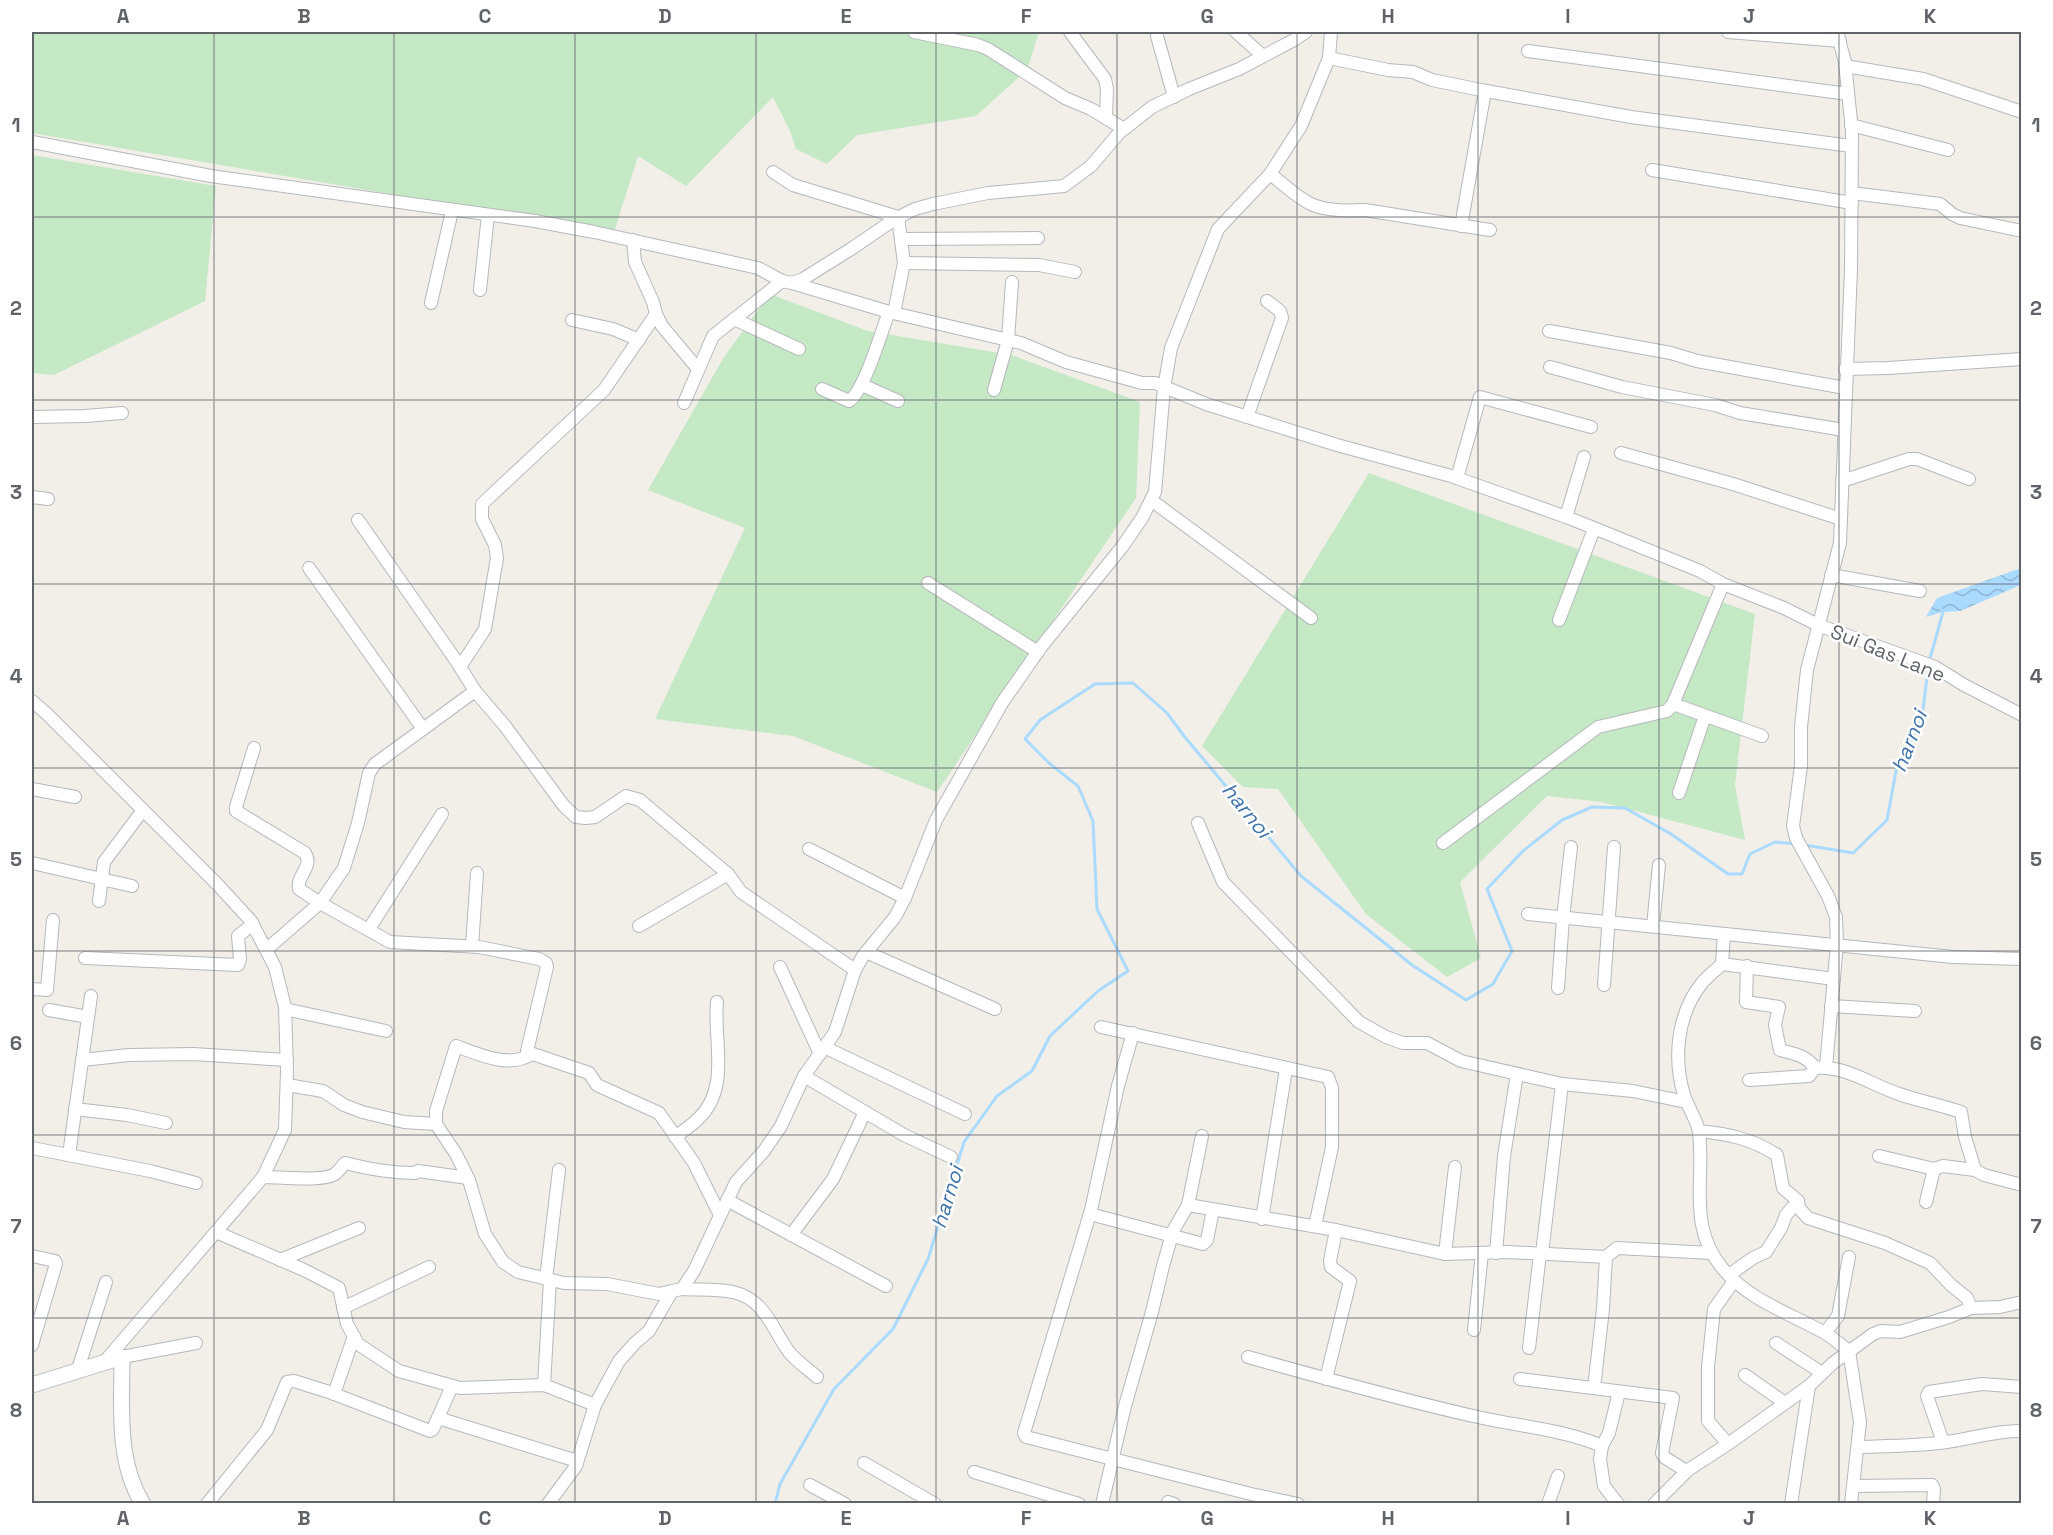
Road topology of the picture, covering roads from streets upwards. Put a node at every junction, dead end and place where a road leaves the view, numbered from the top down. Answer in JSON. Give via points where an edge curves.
{"nodes":[{"id":1,"x":914,"y":32,"type":"edge"},
{"id":2,"x":1070,"y":32,"type":"edge"},
{"id":3,"x":1236,"y":32,"type":"edge"},
{"id":4,"x":1306,"y":32,"type":"edge"},
{"id":5,"x":1331,"y":32,"type":"edge"},
{"id":6,"x":1728,"y":32,"type":"edge"},
{"id":7,"x":1157,"y":36,"type":"dead end"},
{"id":8,"x":1838,"y":36,"type":"edge"},
{"id":9,"x":1528,"y":51,"type":"dead end"},
{"id":10,"x":1263,"y":56,"type":"junction"},
{"id":11,"x":1329,"y":58,"type":"junction"},
{"id":12,"x":1845,"y":66,"type":"junction"},
{"id":13,"x":1485,"y":91,"type":"junction"},
{"id":14,"x":1848,"y":94,"type":"junction"},
{"id":15,"x":1174,"y":97,"type":"junction"},
{"id":16,"x":2022,"y":112,"type":"edge"},
{"id":17,"x":1106,"y":118,"type":"junction"},
{"id":18,"x":1851,"y":125,"type":"junction"},
{"id":19,"x":1124,"y":129,"type":"junction"},
{"id":20,"x":32,"y":142,"type":"edge"},
{"id":21,"x":1851,"y":146,"type":"junction"},
{"id":22,"x":1948,"y":150,"type":"dead end"},
{"id":23,"x":1652,"y":170,"type":"dead end"},
{"id":24,"x":773,"y":172,"type":"dead end"},
{"id":25,"x":1270,"y":174,"type":"junction"},
{"id":26,"x":1852,"y":198,"type":"junction"},
{"id":27,"x":452,"y":211,"type":"junction"},
{"id":28,"x":489,"y":215,"type":"junction"},
{"id":29,"x":898,"y":217,"type":"junction"},
{"id":30,"x":1461,"y":226,"type":"junction"},
{"id":31,"x":1490,"y":230,"type":"dead end"},
{"id":32,"x":2022,"y":231,"type":"edge"},
{"id":33,"x":1038,"y":238,"type":"dead end"},
{"id":34,"x":902,"y":239,"type":"junction"},
{"id":35,"x":633,"y":240,"type":"junction"},
{"id":36,"x":904,"y":262,"type":"junction"},
{"id":37,"x":1075,"y":272,"type":"dead end"},
{"id":38,"x":787,"y":282,"type":"junction"},
{"id":39,"x":1012,"y":282,"type":"dead end"},
{"id":40,"x":480,"y":290,"type":"dead end"},
{"id":41,"x":1267,"y":301,"type":"dead end"},
{"id":42,"x":431,"y":303,"type":"dead end"},
{"id":43,"x":891,"y":312,"type":"junction"},
{"id":44,"x":656,"y":314,"type":"junction"},
{"id":45,"x":734,"y":319,"type":"junction"},
{"id":46,"x":572,"y":320,"type":"dead end"},
{"id":47,"x":1549,"y":331,"type":"dead end"},
{"id":48,"x":639,"y":340,"type":"junction"},
{"id":49,"x":1008,"y":340,"type":"junction"},
{"id":50,"x":799,"y":349,"type":"dead end"},
{"id":51,"x":2022,"y":359,"type":"edge"},
{"id":52,"x":1550,"y":367,"type":"dead end"},
{"id":53,"x":698,"y":369,"type":"junction"},
{"id":54,"x":1845,"y":369,"type":"junction"},
{"id":55,"x":862,"y":384,"type":"junction"},
{"id":56,"x":1164,"y":388,"type":"junction"},
{"id":57,"x":1845,"y":388,"type":"junction"},
{"id":58,"x":822,"y":389,"type":"dead end"},
{"id":59,"x":994,"y":390,"type":"dead end"},
{"id":60,"x":898,"y":401,"type":"dead end"},
{"id":61,"x":684,"y":403,"type":"dead end"},
{"id":62,"x":122,"y":413,"type":"dead end"},
{"id":63,"x":32,"y":417,"type":"edge"},
{"id":64,"x":1247,"y":417,"type":"junction"},
{"id":65,"x":1591,"y":427,"type":"dead end"},
{"id":66,"x":1844,"y":430,"type":"junction"},
{"id":67,"x":1621,"y":453,"type":"dead end"},
{"id":68,"x":1584,"y":457,"type":"dead end"},
{"id":69,"x":1457,"y":478,"type":"junction"},
{"id":70,"x":1969,"y":479,"type":"dead end"},
{"id":71,"x":1842,"y":481,"type":"junction"},
{"id":72,"x":32,"y":497,"type":"edge"},
{"id":73,"x":48,"y":499,"type":"dead end"},
{"id":74,"x":1151,"y":500,"type":"junction"},
{"id":75,"x":1566,"y":517,"type":"junction"},
{"id":76,"x":1841,"y":519,"type":"junction"},
{"id":77,"x":358,"y":520,"type":"dead end"},
{"id":78,"x":1594,"y":529,"type":"junction"},
{"id":79,"x":309,"y":568,"type":"dead end"},
{"id":80,"x":1831,"y":575,"type":"junction"},
{"id":81,"x":928,"y":583,"type":"dead end"},
{"id":82,"x":1723,"y":584,"type":"junction"},
{"id":83,"x":1920,"y":591,"type":"dead end"},
{"id":84,"x":1311,"y":618,"type":"dead end"},
{"id":85,"x":1558,"y":620,"type":"dead end"},
{"id":86,"x":1818,"y":625,"type":"junction"},
{"id":87,"x":1038,"y":652,"type":"junction"},
{"id":88,"x":460,"y":667,"type":"junction"},
{"id":89,"x":474,"y":691,"type":"junction"},
{"id":90,"x":32,"y":701,"type":"edge"},
{"id":91,"x":1673,"y":704,"type":"junction"},
{"id":92,"x":2022,"y":715,"type":"edge"},
{"id":93,"x":1705,"y":716,"type":"junction"},
{"id":94,"x":423,"y":729,"type":"junction"},
{"id":95,"x":1762,"y":736,"type":"dead end"},
{"id":96,"x":254,"y":748,"type":"dead end"},
{"id":97,"x":32,"y":789,"type":"edge"},
{"id":98,"x":1679,"y":793,"type":"dead end"},
{"id":99,"x":75,"y":797,"type":"dead end"},
{"id":100,"x":143,"y":810,"type":"junction"},
{"id":101,"x":442,"y":814,"type":"dead end"},
{"id":102,"x":1198,"y":823,"type":"dead end"},
{"id":103,"x":1443,"y":843,"type":"dead end"},
{"id":104,"x":1571,"y":847,"type":"dead end"},
{"id":105,"x":1614,"y":847,"type":"dead end"},
{"id":106,"x":809,"y":849,"type":"dead end"},
{"id":107,"x":32,"y":863,"type":"edge"},
{"id":108,"x":1659,"y":865,"type":"dead end"},
{"id":109,"x":477,"y":873,"type":"dead end"},
{"id":110,"x":728,"y":874,"type":"junction"},
{"id":111,"x":102,"y":880,"type":"junction"},
{"id":112,"x":132,"y":886,"type":"dead end"},
{"id":113,"x":905,"y":898,"type":"junction"},
{"id":114,"x":99,"y":902,"type":"dead end"},
{"id":115,"x":320,"y":903,"type":"junction"},
{"id":116,"x":1528,"y":915,"type":"dead end"},
{"id":117,"x":1563,"y":918,"type":"junction"},
{"id":118,"x":53,"y":920,"type":"dead end"},
{"id":119,"x":1608,"y":922,"type":"junction"},
{"id":120,"x":253,"y":924,"type":"junction"},
{"id":121,"x":639,"y":926,"type":"dead end"},
{"id":122,"x":1653,"y":926,"type":"junction"},
{"id":123,"x":369,"y":929,"type":"junction"},
{"id":124,"x":1724,"y":934,"type":"junction"},
{"id":125,"x":1837,"y":944,"type":"junction"},
{"id":126,"x":472,"y":946,"type":"junction"},
{"id":127,"x":267,"y":949,"type":"junction"},
{"id":128,"x":866,"y":952,"type":"junction"},
{"id":129,"x":85,"y":958,"type":"dead end"},
{"id":130,"x":2022,"y":959,"type":"edge"},
{"id":131,"x":1722,"y":964,"type":"junction"},
{"id":132,"x":1747,"y":966,"type":"junction"},
{"id":133,"x":780,"y":967,"type":"dead end"},
{"id":134,"x":855,"y":970,"type":"junction"},
{"id":135,"x":1834,"y":979,"type":"junction"},
{"id":136,"x":1604,"y":985,"type":"dead end"},
{"id":137,"x":1558,"y":988,"type":"dead end"},
{"id":138,"x":32,"y":989,"type":"edge"},
{"id":139,"x":91,"y":996,"type":"dead end"},
{"id":140,"x":717,"y":1002,"type":"dead end"},
{"id":141,"x":1831,"y":1006,"type":"junction"},
{"id":142,"x":285,"y":1009,"type":"junction"},
{"id":143,"x":995,"y":1009,"type":"dead end"},
{"id":144,"x":49,"y":1010,"type":"dead end"},
{"id":145,"x":1915,"y":1011,"type":"dead end"},
{"id":146,"x":88,"y":1017,"type":"junction"},
{"id":147,"x":1101,"y":1027,"type":"dead end"},
{"id":148,"x":386,"y":1031,"type":"dead end"},
{"id":149,"x":1133,"y":1033,"type":"junction"},
{"id":150,"x":822,"y":1051,"type":"junction"},
{"id":151,"x":532,"y":1054,"type":"junction"},
{"id":152,"x":82,"y":1060,"type":"junction"},
{"id":153,"x":287,"y":1060,"type":"junction"},
{"id":154,"x":1820,"y":1068,"type":"junction"},
{"id":155,"x":1286,"y":1069,"type":"junction"},
{"id":156,"x":1517,"y":1074,"type":"junction"},
{"id":157,"x":804,"y":1076,"type":"junction"},
{"id":158,"x":1749,"y":1080,"type":"dead end"},
{"id":159,"x":1562,"y":1084,"type":"junction"},
{"id":160,"x":287,"y":1085,"type":"junction"},
{"id":161,"x":1686,"y":1102,"type":"junction"},
{"id":162,"x":75,"y":1109,"type":"junction"},
{"id":163,"x":865,"y":1112,"type":"junction"},
{"id":164,"x":965,"y":1114,"type":"dead end"},
{"id":165,"x":166,"y":1123,"type":"dead end"},
{"id":166,"x":436,"y":1124,"type":"junction"},
{"id":167,"x":1699,"y":1131,"type":"junction"},
{"id":168,"x":1202,"y":1136,"type":"dead end"},
{"id":169,"x":675,"y":1137,"type":"junction"},
{"id":170,"x":32,"y":1148,"type":"edge"},
{"id":171,"x":69,"y":1155,"type":"junction"},
{"id":172,"x":1879,"y":1156,"type":"dead end"},
{"id":173,"x":951,"y":1157,"type":"dead end"},
{"id":174,"x":1455,"y":1167,"type":"dead end"},
{"id":175,"x":1934,"y":1169,"type":"junction"},
{"id":176,"x":559,"y":1170,"type":"dead end"},
{"id":177,"x":1976,"y":1170,"type":"junction"},
{"id":178,"x":263,"y":1177,"type":"junction"},
{"id":179,"x":468,"y":1178,"type":"junction"},
{"id":180,"x":196,"y":1183,"type":"dead end"},
{"id":181,"x":2022,"y":1185,"type":"edge"},
{"id":182,"x":727,"y":1200,"type":"junction"},
{"id":183,"x":1798,"y":1201,"type":"junction"},
{"id":184,"x":1926,"y":1202,"type":"dead end"},
{"id":185,"x":1188,"y":1204,"type":"junction"},
{"id":186,"x":1214,"y":1210,"type":"junction"},
{"id":187,"x":1090,"y":1214,"type":"junction"},
{"id":188,"x":720,"y":1215,"type":"junction"},
{"id":189,"x":1262,"y":1219,"type":"junction"},
{"id":190,"x":1314,"y":1226,"type":"junction"},
{"id":191,"x":359,"y":1228,"type":"dead end"},
{"id":192,"x":1335,"y":1230,"type":"junction"},
{"id":193,"x":216,"y":1232,"type":"junction"},
{"id":194,"x":791,"y":1235,"type":"junction"},
{"id":195,"x":1172,"y":1237,"type":"junction"},
{"id":196,"x":1496,"y":1252,"type":"junction"},
{"id":197,"x":1482,"y":1253,"type":"junction"},
{"id":198,"x":1712,"y":1253,"type":"junction"},
{"id":199,"x":1445,"y":1254,"type":"junction"},
{"id":200,"x":1541,"y":1254,"type":"junction"},
{"id":201,"x":32,"y":1256,"type":"edge"},
{"id":202,"x":1606,"y":1257,"type":"junction"},
{"id":203,"x":1849,"y":1257,"type":"dead end"},
{"id":204,"x":280,"y":1260,"type":"junction"},
{"id":205,"x":429,"y":1267,"type":"dead end"},
{"id":206,"x":1732,"y":1278,"type":"junction"},
{"id":207,"x":548,"y":1279,"type":"junction"},
{"id":208,"x":106,"y":1282,"type":"dead end"},
{"id":209,"x":886,"y":1286,"type":"dead end"},
{"id":210,"x":677,"y":1290,"type":"junction"},
{"id":211,"x":2022,"y":1302,"type":"edge"},
{"id":212,"x":344,"y":1308,"type":"junction"},
{"id":213,"x":1971,"y":1308,"type":"junction"},
{"id":214,"x":1474,"y":1330,"type":"dead end"},
{"id":215,"x":1825,"y":1333,"type":"junction"},
{"id":216,"x":354,"y":1336,"type":"junction"},
{"id":217,"x":196,"y":1343,"type":"dead end"},
{"id":218,"x":1776,"y":1343,"type":"dead end"},
{"id":219,"x":32,"y":1345,"type":"edge"},
{"id":220,"x":1530,"y":1348,"type":"dead end"},
{"id":221,"x":1849,"y":1351,"type":"junction"},
{"id":222,"x":122,"y":1357,"type":"junction"},
{"id":223,"x":1248,"y":1357,"type":"dead end"},
{"id":224,"x":106,"y":1360,"type":"junction"},
{"id":225,"x":78,"y":1370,"type":"junction"},
{"id":226,"x":1822,"y":1373,"type":"junction"},
{"id":227,"x":1745,"y":1375,"type":"dead end"},
{"id":228,"x":817,"y":1377,"type":"dead end"},
{"id":229,"x":1326,"y":1379,"type":"junction"},
{"id":230,"x":1520,"y":1379,"type":"dead end"},
{"id":231,"x":544,"y":1384,"type":"junction"},
{"id":232,"x":32,"y":1385,"type":"edge"},
{"id":233,"x":452,"y":1386,"type":"junction"},
{"id":234,"x":1809,"y":1386,"type":"junction"},
{"id":235,"x":2022,"y":1387,"type":"edge"},
{"id":236,"x":1594,"y":1388,"type":"junction"},
{"id":237,"x":1619,"y":1392,"type":"junction"},
{"id":238,"x":334,"y":1394,"type":"junction"},
{"id":239,"x":1785,"y":1403,"type":"junction"},
{"id":240,"x":595,"y":1406,"type":"junction"},
{"id":241,"x":439,"y":1418,"type":"junction"},
{"id":242,"x":2022,"y":1431,"type":"edge"},
{"id":243,"x":1943,"y":1442,"type":"junction"},
{"id":244,"x":1728,"y":1444,"type":"junction"},
{"id":245,"x":1602,"y":1446,"type":"junction"},
{"id":246,"x":1858,"y":1447,"type":"junction"},
{"id":247,"x":1112,"y":1459,"type":"junction"},
{"id":248,"x":577,"y":1461,"type":"junction"},
{"id":249,"x":864,"y":1463,"type":"dead end"},
{"id":250,"x":1686,"y":1471,"type":"junction"},
{"id":251,"x":974,"y":1472,"type":"dead end"},
{"id":252,"x":1558,"y":1476,"type":"dead end"},
{"id":253,"x":810,"y":1485,"type":"dead end"},
{"id":254,"x":1854,"y":1486,"type":"junction"},
{"id":255,"x":1273,"y":1501,"type":"edge"},
{"id":256,"x":143,"y":1503,"type":"edge"},
{"id":257,"x":207,"y":1503,"type":"edge"},
{"id":258,"x":548,"y":1503,"type":"edge"},
{"id":259,"x":845,"y":1503,"type":"edge"},
{"id":260,"x":935,"y":1503,"type":"edge"},
{"id":261,"x":1079,"y":1503,"type":"edge"},
{"id":262,"x":1102,"y":1503,"type":"edge"},
{"id":263,"x":1298,"y":1503,"type":"edge"},
{"id":264,"x":1548,"y":1503,"type":"edge"},
{"id":265,"x":1618,"y":1503,"type":"edge"},
{"id":266,"x":1654,"y":1503,"type":"edge"},
{"id":267,"x":1791,"y":1503,"type":"edge"},
{"id":268,"x":1851,"y":1503,"type":"edge"},
{"id":269,"x":1933,"y":1503,"type":"edge"}],
"edges":[{"from":1,"to":17,"type":"street","via":[[988,49],[1065,98]]},
{"from":2,"to":17,"type":"street","via":[[1105,79]]},
{"from":3,"to":10,"type":"street"},
{"from":4,"to":10,"type":"street"},
{"from":5,"to":11,"type":"street"},
{"from":6,"to":8,"type":"street"},
{"from":7,"to":15,"type":"street"},
{"from":8,"to":12,"type":"street"},
{"from":9,"to":14,"type":"street"},
{"from":10,"to":15,"type":"street"},
{"from":11,"to":13,"type":"street","via":[[1413,72]]},
{"from":11,"to":25,"type":"street","via":[[1301,126]]},
{"from":12,"to":14,"type":"street"},
{"from":12,"to":16,"type":"street","via":[[1923,79]]},
{"from":13,"to":21,"type":"street","via":[[1631,117]]},
{"from":13,"to":30,"type":"street"},
{"from":14,"to":18,"type":"street"},
{"from":15,"to":19,"type":"street","via":[[1152,107]]},
{"from":17,"to":19,"type":"street"},
{"from":18,"to":21,"type":"street"},
{"from":18,"to":22,"type":"street"},
{"from":19,"to":29,"type":"street","via":[[1091,166],[1064,186],[961,198]]},
{"from":20,"to":27,"type":"street","name":"Sui Gas Lane","via":[[211,176]]},
{"from":21,"to":26,"type":"street"},
{"from":23,"to":26,"type":"street"},
{"from":24,"to":29,"type":"street","via":[[793,185]]},
{"from":25,"to":30,"type":"street","via":[[1316,206]]},
{"from":25,"to":56,"type":"street","via":[[1218,229],[1171,348]]},
{"from":26,"to":32,"type":"street","via":[[1940,204],[1960,218]]},
{"from":26,"to":54,"type":"street"},
{"from":27,"to":28,"type":"street","name":"Sui Gas Lane"},
{"from":27,"to":42,"type":"street"},
{"from":28,"to":35,"type":"street","name":"Sui Gas Lane"},
{"from":28,"to":40,"type":"street"},
{"from":29,"to":34,"type":"street"},
{"from":29,"to":38,"type":"street","via":[[802,279]]},
{"from":30,"to":31,"type":"street"},
{"from":33,"to":34,"type":"street"},
{"from":34,"to":36,"type":"street"},
{"from":35,"to":38,"type":"street","name":"Sui Gas Lane","via":[[758,268]]},
{"from":35,"to":44,"type":"street","via":[[635,262]]},
{"from":36,"to":37,"type":"street","via":[[1039,265]]},
{"from":36,"to":43,"type":"street"},
{"from":38,"to":43,"type":"street","name":"Sui Gas Lane"},
{"from":38,"to":45,"type":"street"},
{"from":39,"to":49,"type":"street"},
{"from":41,"to":64,"type":"street","via":[[1280,311],[1282,318]]},
{"from":43,"to":49,"type":"street","name":"Sui Gas Lane"},
{"from":43,"to":55,"type":"street"},
{"from":44,"to":48,"type":"street"},
{"from":44,"to":53,"type":"street"},
{"from":45,"to":50,"type":"street"},
{"from":45,"to":53,"type":"street","via":[[713,336]]},
{"from":46,"to":48,"type":"street","via":[[613,328]]},
{"from":47,"to":57,"type":"street"},
{"from":48,"to":88,"type":"street","via":[[604,390],[482,504],[482,519],[497,558],[485,628]]},
{"from":49,"to":56,"type":"street","name":"Sui Gas Lane","via":[[1022,342],[1066,362]]},
{"from":49,"to":59,"type":"street"},
{"from":51,"to":54,"type":"street"},
{"from":52,"to":66,"type":"street","via":[[1740,413]]},
{"from":53,"to":61,"type":"street"},
{"from":54,"to":57,"type":"street"},
{"from":55,"to":58,"type":"street","via":[[849,401]]},
{"from":55,"to":60,"type":"street"},
{"from":56,"to":64,"type":"street","name":"Sui Gas Lane"},
{"from":56,"to":74,"type":"street","via":[[1155,492]]},
{"from":57,"to":66,"type":"street"},
{"from":62,"to":63,"type":"street"},
{"from":64,"to":69,"type":"street","name":"Sui Gas Lane"},
{"from":65,"to":69,"type":"street","via":[[1480,397]]},
{"from":66,"to":71,"type":"street"},
{"from":67,"to":76,"type":"street"},
{"from":68,"to":75,"type":"street"},
{"from":69,"to":75,"type":"street","name":"Sui Gas Lane"},
{"from":70,"to":71,"type":"street","via":[[1917,459]]},
{"from":71,"to":76,"type":"street"},
{"from":72,"to":73,"type":"street"},
{"from":74,"to":84,"type":"street"},
{"from":74,"to":87,"type":"street","via":[[1122,547]]},
{"from":75,"to":78,"type":"street","name":"Sui Gas Lane"},
{"from":76,"to":80,"type":"street","via":[[1840,543]]},
{"from":77,"to":88,"type":"street"},
{"from":78,"to":82,"type":"street","name":"Sui Gas Lane"},
{"from":78,"to":85,"type":"street"},
{"from":79,"to":94,"type":"street"},
{"from":80,"to":83,"type":"street"},
{"from":80,"to":86,"type":"street"},
{"from":81,"to":87,"type":"street"},
{"from":82,"to":86,"type":"street","name":"Sui Gas Lane"},
{"from":82,"to":91,"type":"street"},
{"from":86,"to":92,"type":"street","name":"Sui Gas Lane","via":[[1935,667]]},
{"from":86,"to":125,"type":"street","via":[[1807,670],[1793,826],[1836,917]]},
{"from":87,"to":113,"type":"street","via":[[1002,703],[936,820]]},
{"from":88,"to":89,"type":"street"},
{"from":89,"to":94,"type":"street"},
{"from":89,"to":110,"type":"street","via":[[576,817],[594,816],[631,796]]},
{"from":90,"to":100,"type":"street"},
{"from":91,"to":93,"type":"street"},
{"from":91,"to":103,"type":"street","via":[[1667,711],[1598,727]]},
{"from":93,"to":95,"type":"street"},
{"from":93,"to":98,"type":"street"},
{"from":94,"to":115,"type":"street","via":[[375,764],[369,773],[344,868]]},
{"from":96,"to":115,"type":"street","via":[[236,811],[305,853],[309,864],[299,889]]},
{"from":97,"to":99,"type":"street"},
{"from":100,"to":111,"type":"street","via":[[104,862]]},
{"from":100,"to":120,"type":"street"},
{"from":101,"to":123,"type":"street"},
{"from":102,"to":156,"type":"street","via":[[1223,882],[1359,1022],[1403,1043],[1427,1043],[1461,1061]]},
{"from":104,"to":117,"type":"street"},
{"from":105,"to":119,"type":"street"},
{"from":106,"to":113,"type":"street"},
{"from":107,"to":111,"type":"street"},
{"from":108,"to":122,"type":"street"},
{"from":109,"to":126,"type":"street"},
{"from":110,"to":121,"type":"street"},
{"from":110,"to":134,"type":"street","via":[[741,892]]},
{"from":111,"to":112,"type":"street"},
{"from":111,"to":114,"type":"street"},
{"from":113,"to":128,"type":"street","via":[[895,917]]},
{"from":115,"to":123,"type":"street"},
{"from":115,"to":127,"type":"street"},
{"from":116,"to":117,"type":"street"},
{"from":117,"to":119,"type":"street"},
{"from":117,"to":137,"type":"street"},
{"from":118,"to":138,"type":"street","via":[[47,990]]},
{"from":119,"to":122,"type":"street"},
{"from":119,"to":136,"type":"street"},
{"from":120,"to":127,"type":"street"},
{"from":120,"to":129,"type":"street","via":[[238,936],[238,965]]},
{"from":122,"to":124,"type":"street"},
{"from":123,"to":126,"type":"street","via":[[390,942]]},
{"from":124,"to":125,"type":"street"},
{"from":124,"to":131,"type":"street"},
{"from":125,"to":130,"type":"street","via":[[1953,957]]},
{"from":125,"to":135,"type":"street"},
{"from":126,"to":151,"type":"street","via":[[546,963],[527,1051]]},
{"from":127,"to":142,"type":"street"},
{"from":128,"to":134,"type":"street"},
{"from":128,"to":143,"type":"street"},
{"from":131,"to":132,"type":"street"},
{"from":131,"to":161,"type":"street","via":[[1702,982],[1689,1004],[1678,1038],[1678,1075]]},
{"from":132,"to":135,"type":"street"},
{"from":132,"to":154,"type":"street","via":[[1746,1002],[1779,1007],[1774,1025],[1780,1050],[1803,1056]]},
{"from":133,"to":150,"type":"street"},
{"from":134,"to":150,"type":"street","via":[[835,1032]]},
{"from":135,"to":141,"type":"street"},
{"from":139,"to":146,"type":"street"},
{"from":140,"to":169,"type":"street","via":[[719,1074],[711,1100],[699,1118]]},
{"from":141,"to":145,"type":"street"},
{"from":141,"to":154,"type":"street"},
{"from":142,"to":148,"type":"street"},
{"from":142,"to":153,"type":"street"},
{"from":144,"to":146,"type":"street"},
{"from":146,"to":152,"type":"street"},
{"from":147,"to":149,"type":"street"},
{"from":149,"to":155,"type":"street"},
{"from":149,"to":187,"type":"street"},
{"from":150,"to":157,"type":"street"},
{"from":150,"to":164,"type":"street"},
{"from":151,"to":166,"type":"street","via":[[493,1060],[456,1046],[435,1111]]},
{"from":151,"to":169,"type":"street","via":[[589,1072],[597,1085],[659,1113]]},
{"from":152,"to":153,"type":"street","via":[[193,1054]]},
{"from":152,"to":162,"type":"street"},
{"from":153,"to":160,"type":"street"},
{"from":154,"to":158,"type":"street","via":[[1809,1076]]},
{"from":154,"to":177,"type":"street","via":[[1847,1071],[1899,1094],[1961,1112]]},
{"from":155,"to":189,"type":"street"},
{"from":155,"to":190,"type":"street","via":[[1330,1080],[1332,1148]]},
{"from":156,"to":159,"type":"street"},
{"from":156,"to":196,"type":"street","via":[[1504,1156]]},
{"from":157,"to":163,"type":"street"},
{"from":157,"to":182,"type":"street","via":[[781,1126],[736,1182]]},
{"from":159,"to":161,"type":"street","via":[[1633,1091]]},
{"from":159,"to":200,"type":"street"},
{"from":160,"to":166,"type":"street","via":[[323,1091],[362,1112],[404,1122]]},
{"from":160,"to":178,"type":"street","via":[[285,1130]]},
{"from":161,"to":167,"type":"street"},
{"from":162,"to":165,"type":"street"},
{"from":162,"to":171,"type":"street"},
{"from":163,"to":173,"type":"street"},
{"from":163,"to":194,"type":"street","via":[[833,1179]]},
{"from":166,"to":179,"type":"street"},
{"from":167,"to":183,"type":"street","via":[[1734,1135],[1777,1155],[1783,1188]]},
{"from":167,"to":198,"type":"street","via":[[1700,1211]]},
{"from":168,"to":185,"type":"street"},
{"from":169,"to":188,"type":"street","via":[[694,1163]]},
{"from":170,"to":171,"type":"street"},
{"from":171,"to":180,"type":"street"},
{"from":172,"to":175,"type":"street"},
{"from":174,"to":199,"type":"street"},
{"from":175,"to":177,"type":"street","via":[[1943,1166]]},
{"from":175,"to":184,"type":"street"},
{"from":176,"to":207,"type":"street"},
{"from":177,"to":181,"type":"street"},
{"from":178,"to":179,"type":"street","via":[[329,1176],[345,1163],[372,1170]]},
{"from":178,"to":193,"type":"street"},
{"from":179,"to":207,"type":"street","via":[[485,1234],[503,1262],[518,1272]]},
{"from":182,"to":188,"type":"street"},
{"from":182,"to":194,"type":"street"},
{"from":183,"to":206,"type":"street","via":[[1766,1252],[1753,1258]]},
{"from":183,"to":213,"type":"street","via":[[1808,1218],[1885,1243],[1930,1263],[1967,1298]]},
{"from":185,"to":186,"type":"street"},
{"from":185,"to":195,"type":"street"},
{"from":186,"to":189,"type":"street"},
{"from":186,"to":195,"type":"street","via":[[1203,1244]]},
{"from":187,"to":195,"type":"street"},
{"from":187,"to":247,"type":"street","via":[[1024,1433],[1026,1437]]},
{"from":188,"to":210,"type":"street","via":[[694,1271]]},
{"from":189,"to":190,"type":"street"},
{"from":190,"to":192,"type":"street"},
{"from":191,"to":204,"type":"street"},
{"from":192,"to":199,"type":"street"},
{"from":192,"to":229,"type":"street","via":[[1331,1268],[1350,1281]]},
{"from":193,"to":204,"type":"street"},
{"from":193,"to":224,"type":"street"},
{"from":194,"to":209,"type":"street"},
{"from":195,"to":247,"type":"street"},
{"from":196,"to":197,"type":"street"},
{"from":196,"to":200,"type":"street"},
{"from":197,"to":199,"type":"street"},
{"from":197,"to":214,"type":"street"},
{"from":198,"to":202,"type":"street","via":[[1617,1248]]},
{"from":198,"to":206,"type":"street"},
{"from":200,"to":202,"type":"street"},
{"from":200,"to":220,"type":"street"},
{"from":201,"to":219,"type":"street","via":[[56,1264]]},
{"from":202,"to":236,"type":"street"},
{"from":203,"to":215,"type":"street","via":[[1838,1317]]},
{"from":204,"to":212,"type":"street","via":[[339,1288]]},
{"from":205,"to":212,"type":"street"},
{"from":206,"to":215,"type":"street","via":[[1779,1311]]},
{"from":206,"to":244,"type":"street","via":[[1714,1309],[1708,1367],[1708,1420]]},
{"from":207,"to":210,"type":"street","via":[[659,1294]]},
{"from":207,"to":231,"type":"street"},
{"from":208,"to":225,"type":"street"},
{"from":210,"to":228,"type":"street","via":[[736,1293],[756,1304],[767,1314],[791,1354]]},
{"from":210,"to":240,"type":"street","via":[[650,1331],[619,1361]]},
{"from":211,"to":213,"type":"street"},
{"from":212,"to":216,"type":"street"},
{"from":213,"to":221,"type":"street","via":[[1900,1332],[1881,1331]]},
{"from":215,"to":221,"type":"street"},
{"from":216,"to":233,"type":"street","via":[[358,1344],[399,1371]]},
{"from":216,"to":238,"type":"street"},
{"from":217,"to":222,"type":"street"},
{"from":218,"to":226,"type":"street"},
{"from":221,"to":226,"type":"street"},
{"from":221,"to":246,"type":"street","via":[[1860,1422]]},
{"from":222,"to":224,"type":"street"},
{"from":222,"to":256,"type":"street","via":[[126,1465]]},
{"from":223,"to":229,"type":"street"},
{"from":224,"to":225,"type":"street"},
{"from":225,"to":232,"type":"street"},
{"from":226,"to":234,"type":"street"},
{"from":227,"to":239,"type":"street"},
{"from":229,"to":245,"type":"street","via":[[1444,1410],[1583,1438]]},
{"from":230,"to":236,"type":"street"},
{"from":231,"to":233,"type":"street"},
{"from":231,"to":240,"type":"street"},
{"from":233,"to":241,"type":"street"},
{"from":234,"to":239,"type":"street"},
{"from":234,"to":267,"type":"street"},
{"from":235,"to":243,"type":"street","via":[[1982,1384],[1929,1392],[1927,1396]]},
{"from":236,"to":237,"type":"street"},
{"from":237,"to":245,"type":"street"},
{"from":237,"to":250,"type":"street","via":[[1672,1398],[1662,1453]]},
{"from":238,"to":241,"type":"street","via":[[430,1431]]},
{"from":238,"to":257,"type":"street","via":[[287,1382],[267,1430]]},
{"from":239,"to":244,"type":"street"},
{"from":240,"to":248,"type":"street"},
{"from":241,"to":248,"type":"street"},
{"from":242,"to":243,"type":"street"},
{"from":243,"to":246,"type":"street"},
{"from":244,"to":250,"type":"street"},
{"from":245,"to":265,"type":"street","via":[[1604,1486]]},
{"from":246,"to":254,"type":"street"},
{"from":247,"to":255,"type":"street"},
{"from":247,"to":262,"type":"street"},
{"from":248,"to":258,"type":"street"},
{"from":249,"to":260,"type":"street"},
{"from":250,"to":266,"type":"street"},
{"from":251,"to":261,"type":"street"},
{"from":252,"to":264,"type":"street"},
{"from":253,"to":259,"type":"street"},
{"from":254,"to":268,"type":"street"},
{"from":254,"to":269,"type":"street","via":[[1932,1485]]},
{"from":255,"to":263,"type":"street"}]}
